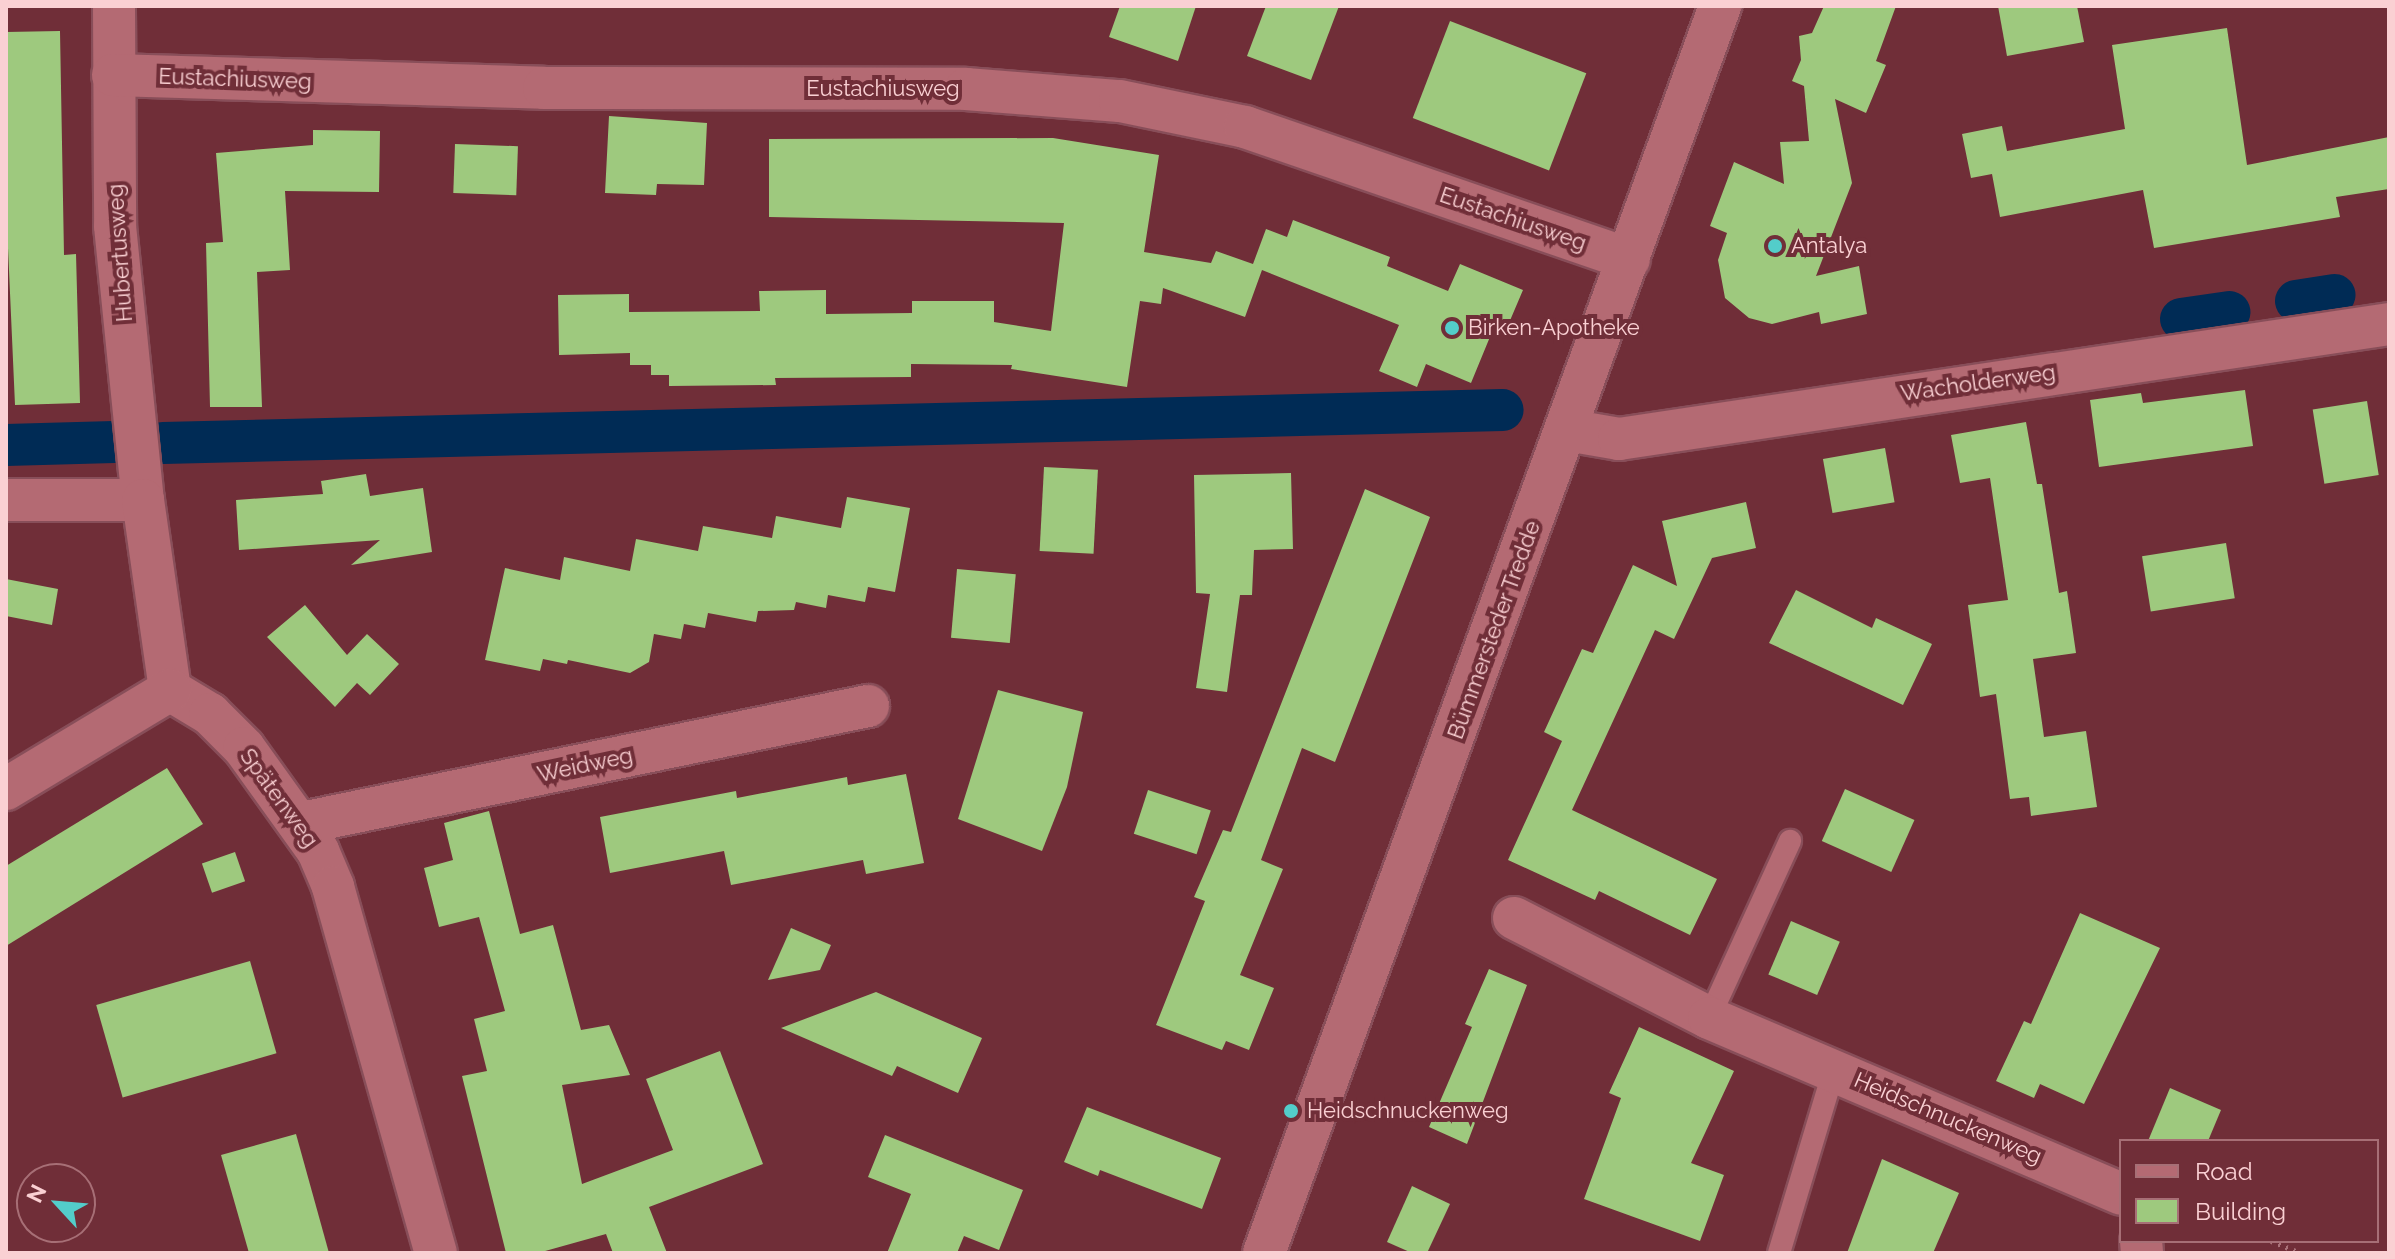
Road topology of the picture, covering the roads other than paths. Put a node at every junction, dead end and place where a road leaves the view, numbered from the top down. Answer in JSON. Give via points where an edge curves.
{"nodes":[{"id":1,"x":114,"y":6,"type":"edge"},
{"id":2,"x":1720,"y":6,"type":"edge"},
{"id":3,"x":113,"y":75,"type":"junction"},
{"id":4,"x":1629,"y":259,"type":"junction"},
{"id":5,"x":2389,"y":324,"type":"edge"},
{"id":6,"x":1567,"y":430,"type":"junction"},
{"id":7,"x":6,"y":500,"type":"edge"},
{"id":8,"x":143,"y":500,"type":"junction"},
{"id":9,"x":170,"y":690,"type":"junction"},
{"id":10,"x":868,"y":706,"type":"dead end"},
{"id":11,"x":6,"y":789,"type":"edge"},
{"id":12,"x":302,"y":823,"type":"junction"},
{"id":13,"x":1790,"y":841,"type":"dead end"},
{"id":14,"x":1514,"y":918,"type":"dead end"},
{"id":15,"x":1709,"y":1018,"type":"junction"},
{"id":16,"x":1834,"y":1070,"type":"junction"},
{"id":17,"x":2119,"y":1193,"type":"edge"},
{"id":18,"x":436,"y":1253,"type":"edge"},
{"id":19,"x":1264,"y":1253,"type":"edge"},
{"id":20,"x":1779,"y":1253,"type":"edge"}],
"edges":[{"from":1,"to":3,"type":"street","name":"Hubertusweg"},
{"from":2,"to":4,"type":"street","name":"Bümmersteder Tredde"},
{"from":3,"to":4,"type":"street","name":"Eustachiusweg","via":[[544,88],[966,89],[1120,101],[1245,127]]},
{"from":3,"to":8,"type":"street","name":"Hubertusweg","via":[[115,226]]},
{"from":4,"to":6,"type":"street","name":"Bümmersteder Tredde"},
{"from":5,"to":6,"type":"street","name":"Wacholderweg","via":[[1619,439]]},
{"from":6,"to":19,"type":"street","name":"Bümmersteder Tredde"},
{"from":7,"to":8,"type":"street"},
{"from":8,"to":9,"type":"street"},
{"from":9,"to":11,"type":"street"},
{"from":9,"to":12,"type":"street","name":"Spätenweg","via":[[210,714]]},
{"from":10,"to":12,"type":"street","name":"Weidweg"},
{"from":12,"to":18,"type":"street","name":"Spätenweg","via":[[333,887]]},
{"from":13,"to":15,"type":"lane"},
{"from":14,"to":15,"type":"street","name":"Heidschnuckenweg"},
{"from":15,"to":16,"type":"street","name":"Heidschnuckenweg"},
{"from":16,"to":17,"type":"street","name":"Heidschnuckenweg"},
{"from":16,"to":20,"type":"lane"}]}
